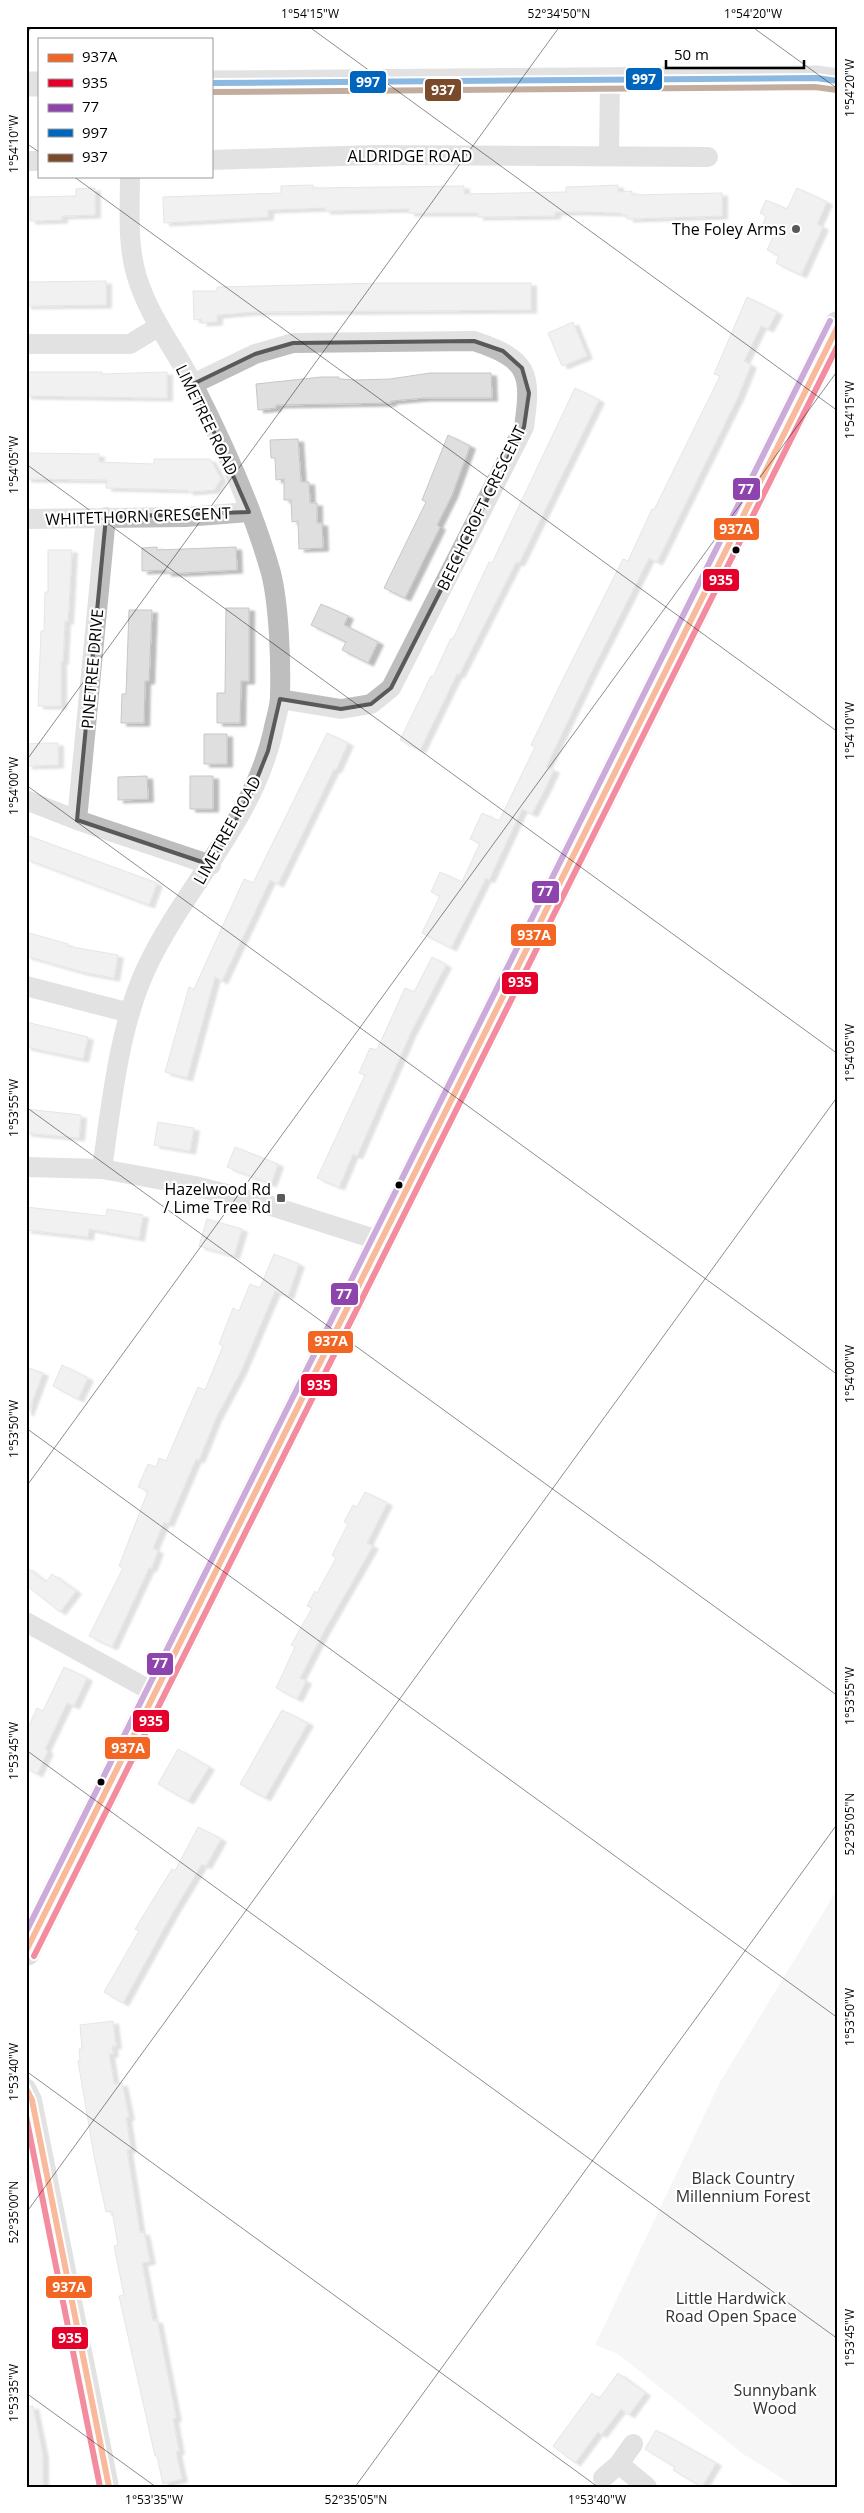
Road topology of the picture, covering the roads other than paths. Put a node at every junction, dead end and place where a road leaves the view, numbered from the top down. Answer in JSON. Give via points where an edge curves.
{"nodes":[{"id":1,"x":610,"y":81,"type":"junction"},
{"id":2,"x":838,"y":81,"type":"edge"},
{"id":3,"x":212,"y":83,"type":"edge"},
{"id":4,"x":609,"y":156,"type":"junction"},
{"id":5,"x":708,"y":158,"type":"dead end"},
{"id":6,"x":212,"y":160,"type":"edge"},
{"id":7,"x":130,"y":178,"type":"edge"},
{"id":8,"x":838,"y":325,"type":"edge"},
{"id":9,"x":158,"y":327,"type":"junction"},
{"id":10,"x":26,"y":344,"type":"edge"},
{"id":11,"x":193,"y":384,"type":"junction"},
{"id":12,"x":249,"y":512,"type":"junction"},
{"id":13,"x":106,"y":517,"type":"junction"},
{"id":14,"x":26,"y":519,"type":"edge"},
{"id":15,"x":280,"y":699,"type":"junction"},
{"id":16,"x":26,"y":800,"type":"edge"},
{"id":17,"x":77,"y":820,"type":"junction"},
{"id":18,"x":211,"y":865,"type":"junction"},
{"id":19,"x":26,"y":986,"type":"edge"},
{"id":20,"x":130,"y":1013,"type":"junction"},
{"id":21,"x":26,"y":1167,"type":"edge"},
{"id":22,"x":102,"y":1169,"type":"junction"},
{"id":23,"x":381,"y":1241,"type":"junction"},
{"id":24,"x":26,"y":1622,"type":"edge"},
{"id":25,"x":155,"y":1693,"type":"junction"},
{"id":26,"x":26,"y":1952,"type":"edge"},
{"id":27,"x":26,"y":2088,"type":"edge"},
{"id":28,"x":633,"y":2444,"type":"dead end"},
{"id":29,"x":619,"y":2464,"type":"junction"},
{"id":30,"x":604,"y":2478,"type":"dead end"},
{"id":31,"x":109,"y":2487,"type":"edge"},
{"id":32,"x":647,"y":2487,"type":"edge"}],
"edges":[{"from":1,"to":2,"type":"street","via":[[816,78]]},
{"from":1,"to":3,"type":"street"},
{"from":1,"to":4,"type":"street"},
{"from":4,"to":5,"type":"street","name":"ALDRIDGE ROAD"},
{"from":4,"to":6,"type":"street","name":"ALDRIDGE ROAD","via":[[374,155]]},
{"from":7,"to":9,"type":"street","name":"LIMETREE ROAD","via":[[136,276]]},
{"from":8,"to":23,"type":"main road"},
{"from":9,"to":10,"type":"street","via":[[130,344]]},
{"from":9,"to":11,"type":"street","name":"LIMETREE ROAD"},
{"from":11,"to":12,"type":"street","name":"LIMETREE ROAD"},
{"from":11,"to":15,"type":"street","name":"BEECHCROFT CRESCENT","via":[[255,354],[293,343],[474,341],[503,351],[522,368],[527,385],[529,393],[524,426],[391,688],[371,704],[341,709]]},
{"from":12,"to":13,"type":"street","name":"WHITETHORN CRESCENT","via":[[184,517]]},
{"from":12,"to":15,"type":"street","name":"LIMETREE ROAD","via":[[271,575],[278,636]]},
{"from":13,"to":14,"type":"street","name":"WHITETHORN CRESCENT"},
{"from":13,"to":17,"type":"street","name":"PINETREE DRIVE"},
{"from":15,"to":18,"type":"street","name":"LIMETREE ROAD","via":[[268,751],[252,791]]},
{"from":16,"to":17,"type":"street"},
{"from":17,"to":18,"type":"street"},
{"from":18,"to":20,"type":"street","name":"LIMETREE ROAD","via":[[165,930],[143,974]]},
{"from":19,"to":20,"type":"street"},
{"from":20,"to":22,"type":"street","name":"LIMETREE ROAD","via":[[112,1095]]},
{"from":21,"to":22,"type":"street"},
{"from":22,"to":23,"type":"street","via":[[203,1188]]},
{"from":23,"to":25,"type":"main road"},
{"from":24,"to":25,"type":"street"},
{"from":25,"to":26,"type":"main road"},
{"from":27,"to":31,"type":"street","via":[[32,2100]]},
{"from":28,"to":29,"type":"street"},
{"from":29,"to":30,"type":"street"},
{"from":29,"to":32,"type":"street"}]}
